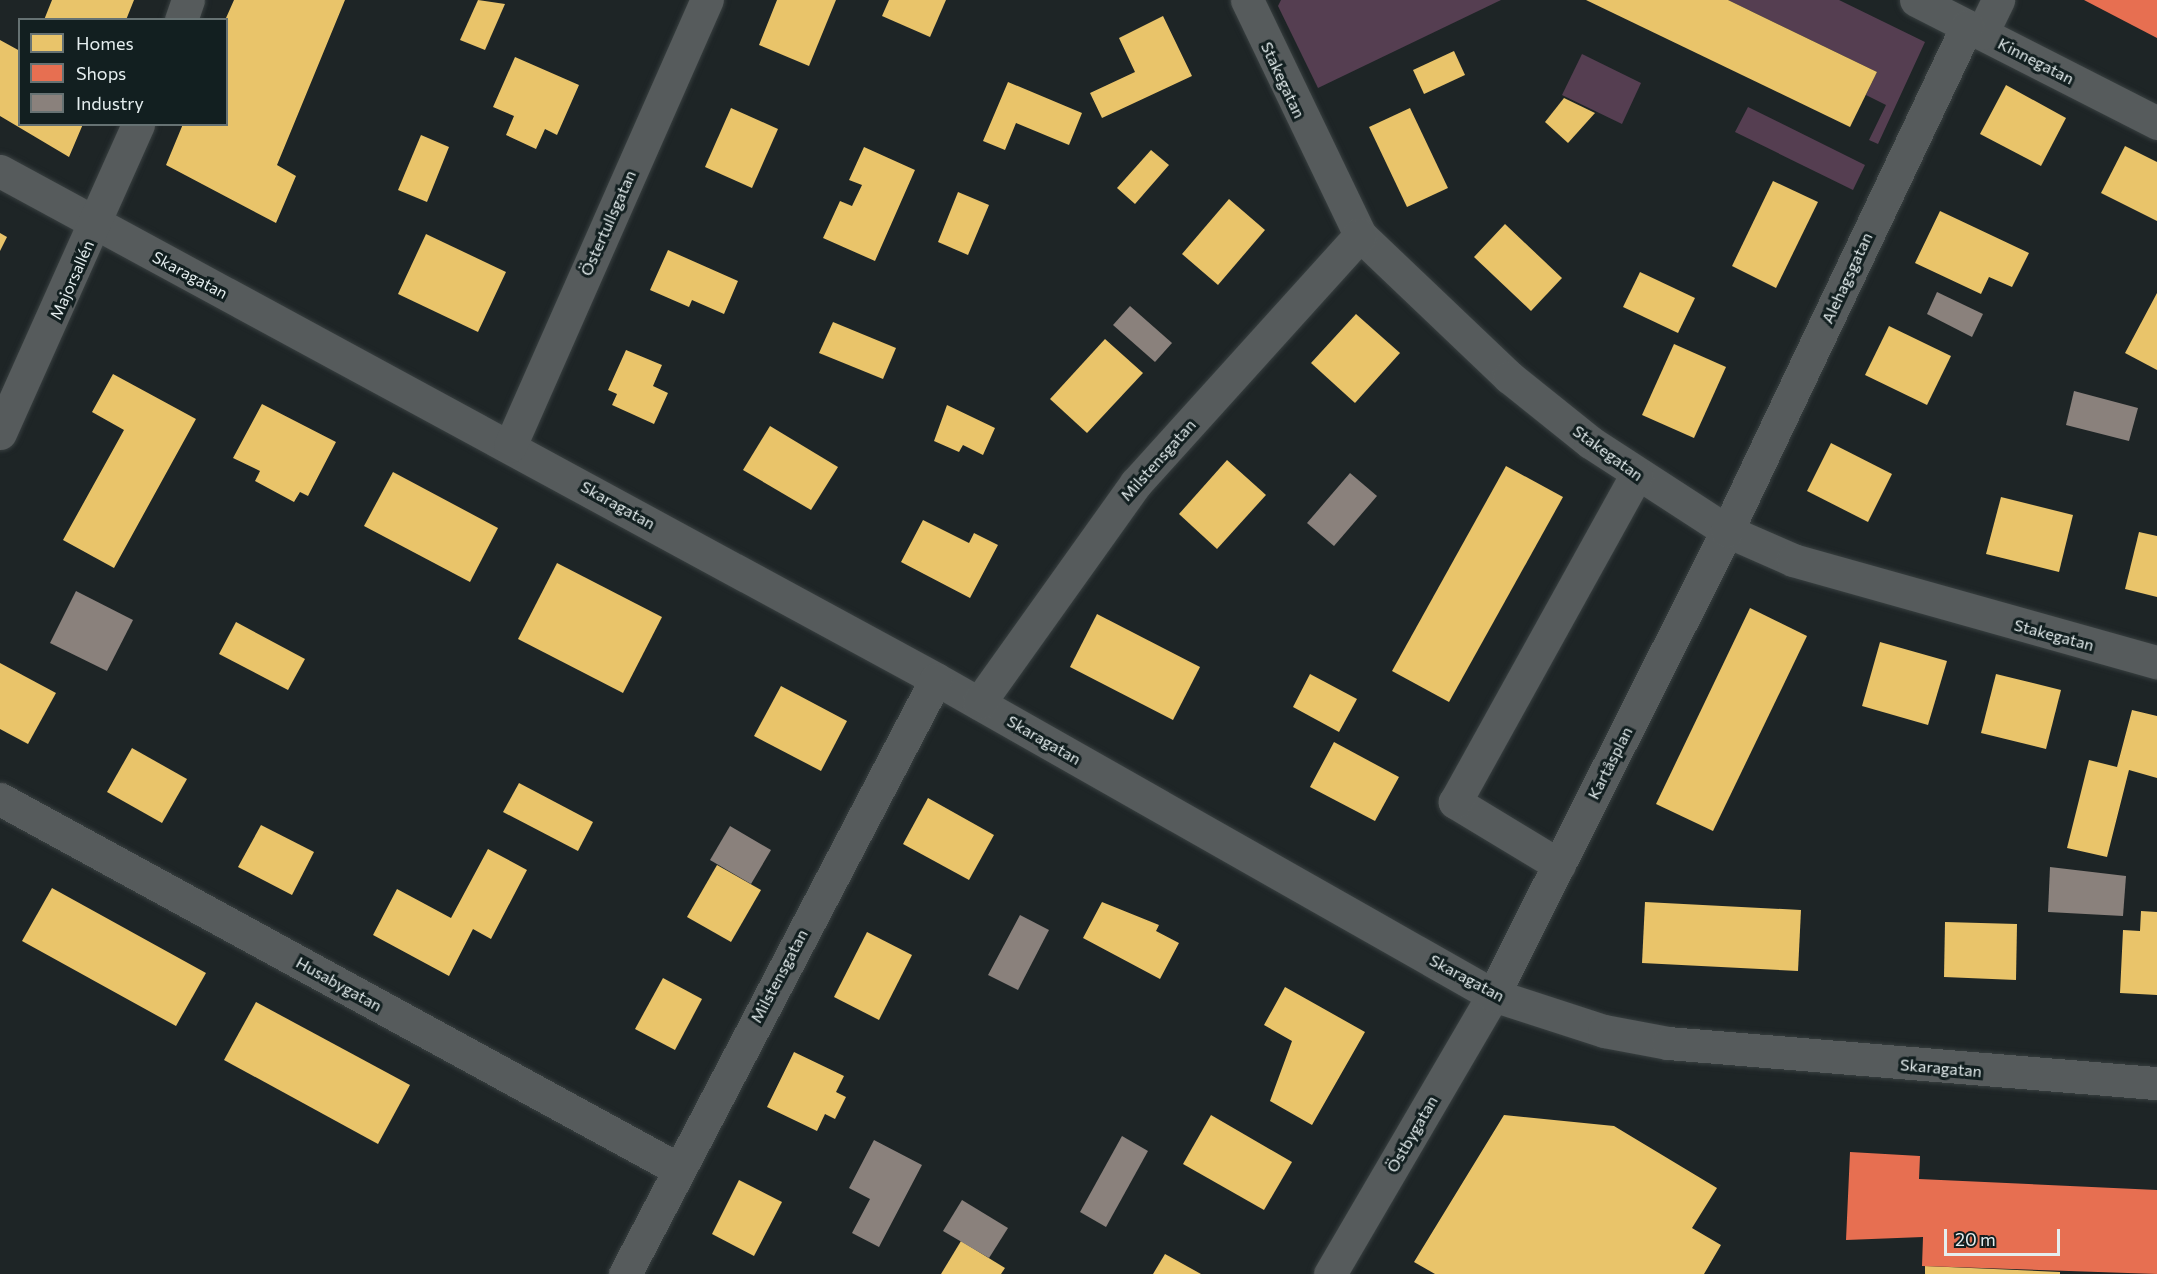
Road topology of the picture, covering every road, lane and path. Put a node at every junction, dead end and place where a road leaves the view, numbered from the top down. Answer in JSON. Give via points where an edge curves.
{"nodes":[{"id":1,"x":188,"y":0,"type":"edge"},
{"id":2,"x":707,"y":0,"type":"edge"},
{"id":3,"x":1247,"y":0,"type":"edge"},
{"id":4,"x":1916,"y":0,"type":"edge"},
{"id":5,"x":1998,"y":0,"type":"edge"},
{"id":6,"x":182,"y":18,"type":"edge"},
{"id":7,"x":1975,"y":30,"type":"junction"},
{"id":8,"x":2157,"y":123,"type":"edge"},
{"id":9,"x":137,"y":126,"type":"edge"},
{"id":10,"x":0,"y":171,"type":"edge"},
{"id":11,"x":97,"y":225,"type":"junction"},
{"id":12,"x":1360,"y":235,"type":"junction"},
{"id":13,"x":0,"y":433,"type":"edge"},
{"id":14,"x":510,"y":446,"type":"junction"},
{"id":15,"x":1636,"y":475,"type":"junction"},
{"id":16,"x":1727,"y":531,"type":"junction"},
{"id":17,"x":2157,"y":662,"type":"edge"},
{"id":18,"x":936,"y":679,"type":"junction"},
{"id":19,"x":979,"y":703,"type":"junction"},
{"id":20,"x":0,"y":799,"type":"edge"},
{"id":21,"x":1559,"y":865,"type":"junction"},
{"id":22,"x":1493,"y":994,"type":"junction"},
{"id":23,"x":2157,"y":1083,"type":"edge"},
{"id":24,"x":678,"y":1169,"type":"junction"},
{"id":25,"x":625,"y":1274,"type":"edge"},
{"id":26,"x":1330,"y":1274,"type":"edge"}],
"edges":[{"from":1,"to":6,"type":"street"},
{"from":2,"to":14,"type":"street","name":"Östertullsgatan"},
{"from":3,"to":12,"type":"street","name":"Stakegatan"},
{"from":4,"to":7,"type":"street","name":"Kinnegatan"},
{"from":5,"to":7,"type":"street","name":"Alehagsgatan"},
{"from":7,"to":8,"type":"street","name":"Kinnegatan"},
{"from":7,"to":16,"type":"street","name":"Alehagsgatan"},
{"from":9,"to":11,"type":"street","name":"Majorsallén"},
{"from":10,"to":11,"type":"street","name":"Skaragatan"},
{"from":11,"to":13,"type":"street","name":"Majorsallén"},
{"from":11,"to":14,"type":"street","name":"Skaragatan"},
{"from":12,"to":15,"type":"street","name":"Stakegatan","via":[[1509,377]]},
{"from":12,"to":19,"type":"street","name":"Milstensgatan","via":[[1121,501]]},
{"from":14,"to":18,"type":"street","name":"Skaragatan"},
{"from":15,"to":16,"type":"street","name":"Stakegatan"},
{"from":15,"to":21,"type":"street","via":[[1455,802]]},
{"from":16,"to":17,"type":"street","name":"Stakegatan","via":[[1863,583]]},
{"from":16,"to":21,"type":"street","name":"Kartåsplan"},
{"from":18,"to":19,"type":"street","name":"Skaragatan"},
{"from":18,"to":24,"type":"street","name":"Milstensgatan"},
{"from":19,"to":22,"type":"street","name":"Skaragatan"},
{"from":20,"to":24,"type":"street","name":"Husabygatan"},
{"from":21,"to":22,"type":"street","name":"Kartåsplan"},
{"from":22,"to":23,"type":"street","name":"Skaragatan","via":[[1604,1031],[1668,1043]]},
{"from":22,"to":26,"type":"street","name":"Östbygatan"},
{"from":24,"to":25,"type":"street","name":"Milstensgatan"}]}
